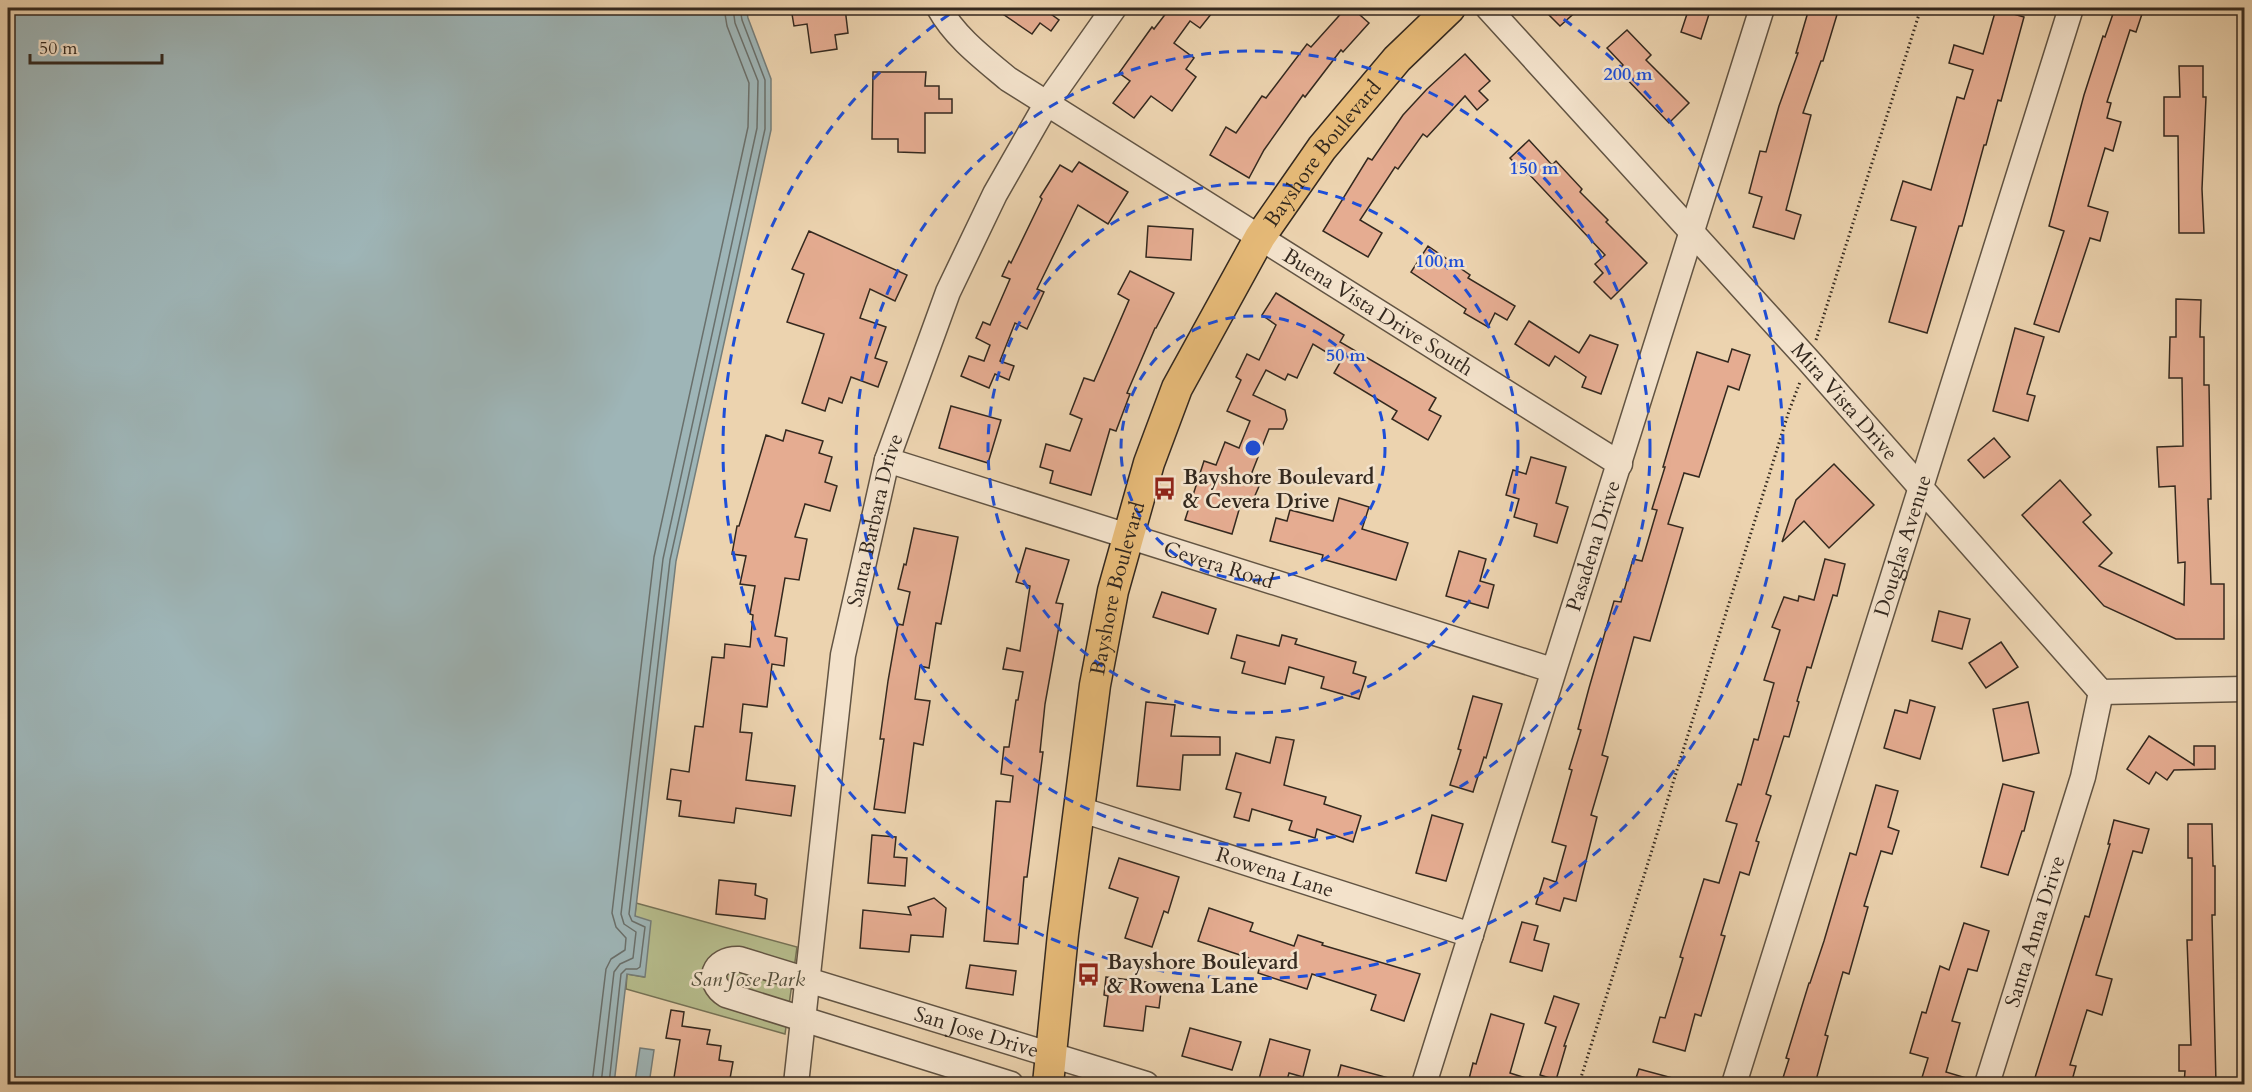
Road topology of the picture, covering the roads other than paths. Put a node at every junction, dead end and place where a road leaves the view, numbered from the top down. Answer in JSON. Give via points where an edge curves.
{"nodes":[{"id":1,"x":939,"y":8,"type":"edge"},
{"id":2,"x":1114,"y":8,"type":"edge"},
{"id":3,"x":1450,"y":8,"type":"edge"},
{"id":4,"x":1488,"y":8,"type":"edge"},
{"id":5,"x":1761,"y":8,"type":"edge"},
{"id":6,"x":2071,"y":8,"type":"edge"},
{"id":7,"x":1047,"y":103,"type":"junction"},
{"id":8,"x":1691,"y":232,"type":"junction"},
{"id":9,"x":1260,"y":237,"type":"junction"},
{"id":10,"x":887,"y":460,"type":"junction"},
{"id":11,"x":1620,"y":464,"type":"junction"},
{"id":12,"x":1922,"y":487,"type":"junction"},
{"id":13,"x":1127,"y":536,"type":"junction"},
{"id":14,"x":1552,"y":670,"type":"junction"},
{"id":15,"x":2244,"y":689,"type":"edge"},
{"id":16,"x":2101,"y":692,"type":"junction"},
{"id":17,"x":1079,"y":809,"type":"junction"},
{"id":18,"x":1471,"y":935,"type":"junction"},
{"id":19,"x":808,"y":980,"type":"junction"},
{"id":20,"x":803,"y":1020,"type":"junction"},
{"id":21,"x":1051,"y":1054,"type":"junction"},
{"id":22,"x":796,"y":1084,"type":"edge"},
{"id":23,"x":1011,"y":1084,"type":"edge"},
{"id":24,"x":1048,"y":1084,"type":"edge"},
{"id":25,"x":1146,"y":1084,"type":"edge"},
{"id":26,"x":1424,"y":1084,"type":"edge"},
{"id":27,"x":1734,"y":1084,"type":"edge"},
{"id":28,"x":1987,"y":1084,"type":"edge"}],
"edges":[{"from":1,"to":7,"type":"street","name":"Buena Vista Drive South","via":[[972,49],[1008,79]]},
{"from":2,"to":7,"type":"street","name":"Santa Barbara Drive"},
{"from":3,"to":9,"type":"main road","name":"Bayshore Boulevard","via":[[1397,59],[1322,148]]},
{"from":4,"to":8,"type":"street","name":"Mira Vista Drive"},
{"from":5,"to":8,"type":"street","name":"Pasadena Drive"},
{"from":6,"to":12,"type":"street","name":"Douglas Avenue"},
{"from":7,"to":9,"type":"street","name":"Buena Vista Drive South"},
{"from":7,"to":10,"type":"street","name":"Santa Barbara Drive","via":[[995,194],[948,292]]},
{"from":8,"to":11,"type":"street","name":"Pasadena Drive"},
{"from":8,"to":12,"type":"street","name":"Mira Vista Drive"},
{"from":9,"to":11,"type":"street","name":"Buena Vista Drive South"},
{"from":9,"to":13,"type":"main road","name":"Bayshore Boulevard","via":[[1178,388]]},
{"from":10,"to":13,"type":"street","name":"Cevera Road"},
{"from":10,"to":19,"type":"street","name":"Santa Barbara Drive","via":[[843,656]]},
{"from":11,"to":14,"type":"street","name":"Pasadena Drive"},
{"from":12,"to":16,"type":"street","name":"Mira Vista Drive"},
{"from":12,"to":27,"type":"street","name":"Douglas Avenue"},
{"from":13,"to":14,"type":"street","name":"Cevera Road"},
{"from":13,"to":17,"type":"main road","name":"Bayshore Boulevard","via":[[1102,640]]},
{"from":14,"to":18,"type":"street","name":"Pasadena Drive"},
{"from":15,"to":16,"type":"street"},
{"from":16,"to":28,"type":"street","name":"Santa Anna Drive","via":[[2083,777]]},
{"from":17,"to":18,"type":"street","name":"Rowena Lane"},
{"from":17,"to":21,"type":"main road","name":"Bayshore Boulevard"},
{"from":18,"to":26,"type":"street","name":"Pasadena Drive"},
{"from":19,"to":20,"type":"street","name":"Santa Barbara Drive"},
{"from":19,"to":20,"type":"street","name":"San Jose Drive","via":[[739,958],[719,963],[714,975],[719,991],[726,995]]},
{"from":19,"to":21,"type":"street","name":"San Jose Drive"},
{"from":20,"to":22,"type":"street","name":"Santa Barbara Drive"},
{"from":20,"to":23,"type":"street","name":"San Jose Drive"},
{"from":21,"to":24,"type":"main road","name":"Bayshore Boulevard"},
{"from":21,"to":25,"type":"street","name":"San Jose Drive"}]}
